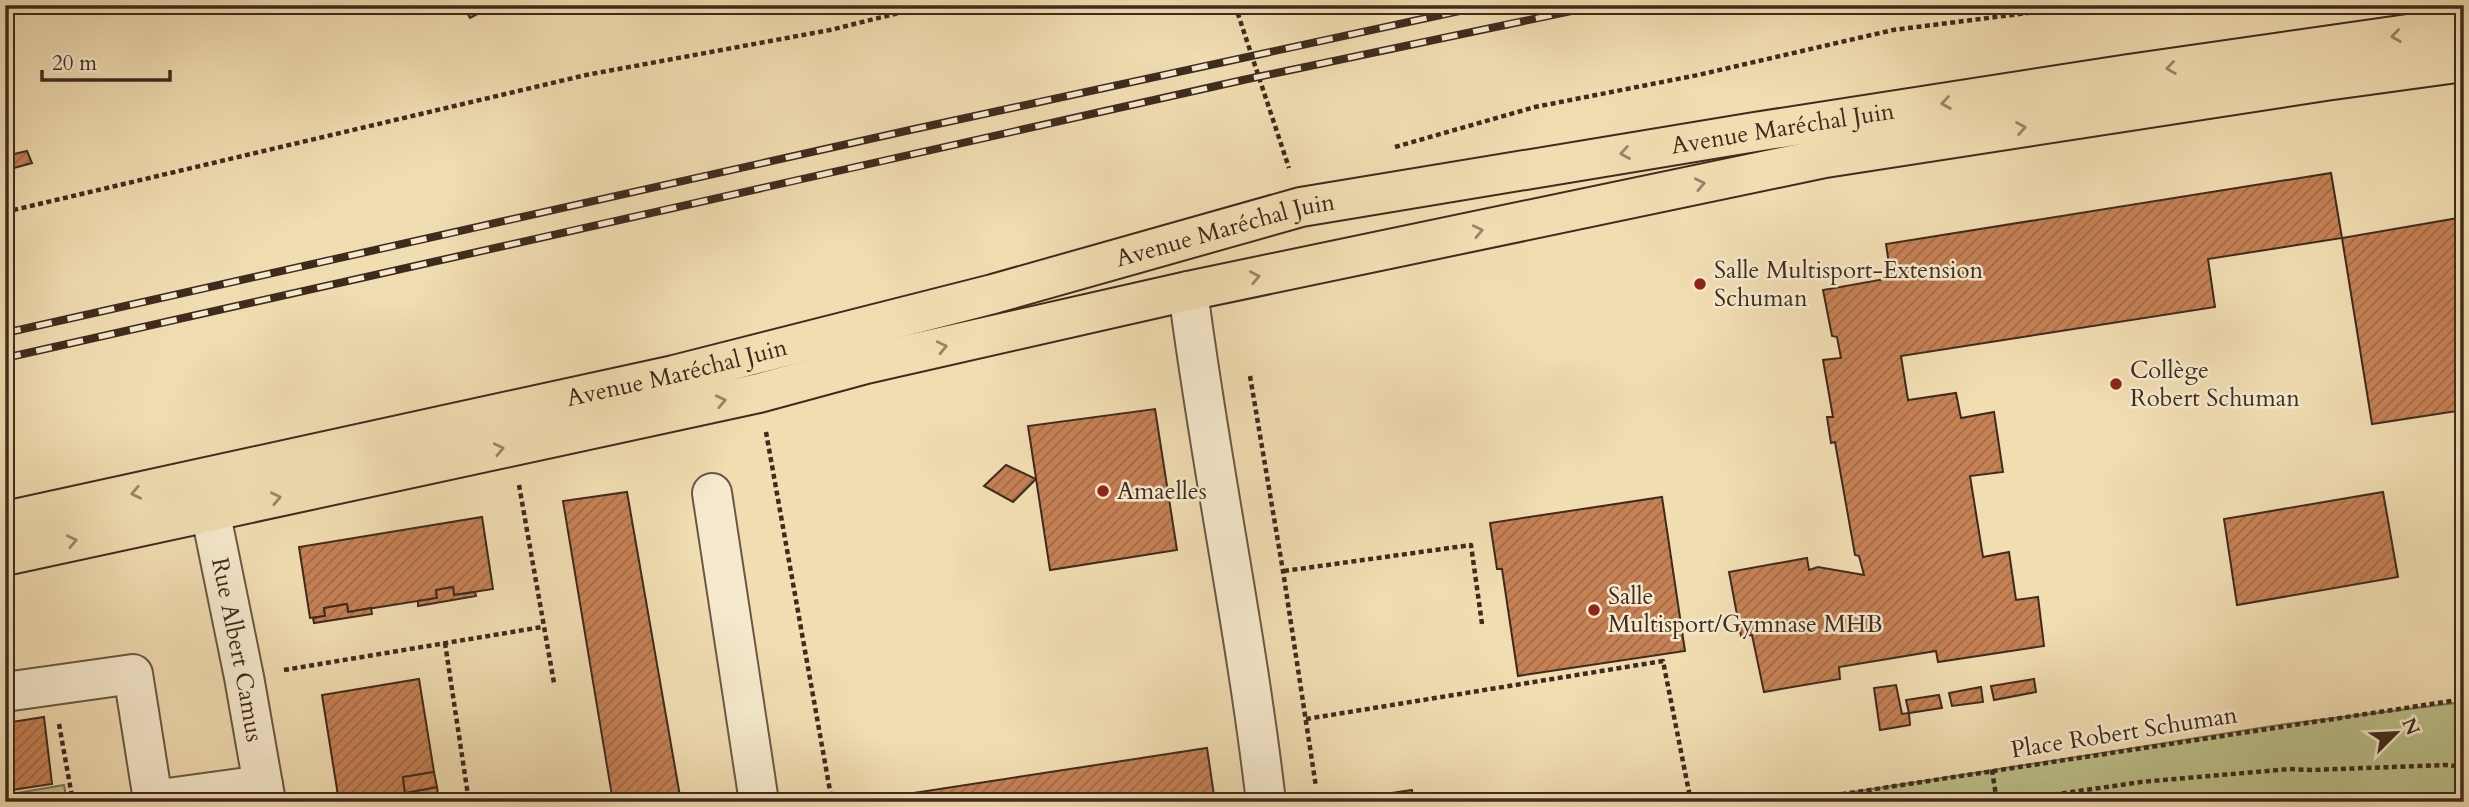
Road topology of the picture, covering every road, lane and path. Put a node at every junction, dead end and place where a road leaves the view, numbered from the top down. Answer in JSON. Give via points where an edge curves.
{"nodes":[{"id":1,"x":931,"y":5,"type":"edge"},
{"id":2,"x":1235,"y":5,"type":"edge"},
{"id":3,"x":2091,"y":5,"type":"edge"},
{"id":4,"x":2464,"y":26,"type":"edge"},
{"id":5,"x":2464,"y":62,"type":"edge"},
{"id":6,"x":1393,"y":148,"type":"dead end"},
{"id":7,"x":1290,"y":171,"type":"dead end"},
{"id":8,"x":5,"y":212,"type":"edge"},
{"id":9,"x":1188,"y":290,"type":"junction"},
{"id":10,"x":1250,"y":376,"type":"dead end"},
{"id":11,"x":759,"y":393,"type":"junction"},
{"id":12,"x":512,"y":446,"type":"junction"},
{"id":13,"x":712,"y":493,"type":"dead end"},
{"id":14,"x":206,"y":496,"type":"junction"},
{"id":15,"x":5,"y":521,"type":"edge"},
{"id":16,"x":5,"y":556,"type":"edge"},
{"id":17,"x":1283,"y":571,"type":"junction"},
{"id":18,"x":1482,"y":624,"type":"dead end"},
{"id":19,"x":542,"y":627,"type":"junction"},
{"id":20,"x":445,"y":643,"type":"junction"},
{"id":21,"x":244,"y":677,"type":"junction"},
{"id":22,"x":554,"y":683,"type":"dead end"},
{"id":23,"x":52,"y":685,"type":"junction"},
{"id":24,"x":5,"y":692,"type":"edge"},
{"id":25,"x":2464,"y":699,"type":"edge"},
{"id":26,"x":1306,"y":719,"type":"junction"},
{"id":27,"x":2464,"y":767,"type":"edge"},
{"id":28,"x":1992,"y":771,"type":"junction"},
{"id":29,"x":1316,"y":787,"type":"dead end"},
{"id":30,"x":265,"y":793,"type":"edge"},
{"id":31,"x":1838,"y":794,"type":"junction"},
{"id":32,"x":73,"y":800,"type":"edge"},
{"id":33,"x":53,"y":802,"type":"edge"},
{"id":34,"x":90,"y":802,"type":"edge"},
{"id":35,"x":469,"y":802,"type":"edge"},
{"id":36,"x":759,"y":802,"type":"edge"},
{"id":37,"x":832,"y":802,"type":"edge"},
{"id":38,"x":1266,"y":802,"type":"edge"},
{"id":39,"x":1691,"y":802,"type":"edge"},
{"id":40,"x":1791,"y":802,"type":"edge"},
{"id":41,"x":1839,"y":802,"type":"edge"},
{"id":42,"x":1997,"y":802,"type":"edge"},
{"id":43,"x":2003,"y":802,"type":"edge"}],
"edges":[{"from":1,"to":8,"type":"path","via":[[830,30],[586,75]]},
{"from":2,"to":7,"type":"path"},
{"from":3,"to":6,"type":"path","via":[[1893,30],[1535,107]]},
{"from":4,"to":14,"type":"main road","name":"Avenue Maréchal Juin","one_way":true,"via":[[1808,124],[1301,207],[993,294]]},
{"from":9,"to":5,"type":"main road","name":"Avenue Maréchal Juin","one_way":true,"via":[[1825,158]]},
{"from":11,"to":9,"type":"main road","name":"Avenue Maréchal Juin","one_way":true},
{"from":9,"to":38,"type":"street"},
{"from":10,"to":17,"type":"path"},
{"from":12,"to":11,"type":"main road","name":"Avenue Maréchal Juin","one_way":true},
{"from":11,"to":37,"type":"path"},
{"from":14,"to":12,"type":"main road","name":"Avenue Maréchal Juin","one_way":true},
{"from":12,"to":19,"type":"path"},
{"from":13,"to":36,"type":"street"},
{"from":14,"to":15,"type":"main road","name":"Avenue Maréchal Juin","one_way":true},
{"from":16,"to":14,"type":"main road","name":"Avenue Maréchal Juin","one_way":true},
{"from":14,"to":21,"type":"street","name":"Rue Albert Camus"},
{"from":17,"to":18,"type":"path","via":[[1471,545]]},
{"from":17,"to":26,"type":"path"},
{"from":19,"to":20,"type":"path"},
{"from":19,"to":22,"type":"path"},
{"from":20,"to":21,"type":"path"},
{"from":20,"to":35,"type":"path"},
{"from":21,"to":30,"type":"street","name":"Rue Albert Camus"},
{"from":23,"to":24,"type":"street","name":"Rue Albert Camus"},
{"from":23,"to":30,"type":"street","name":"Rue Albert Camus","via":[[133,674],[153,800]]},
{"from":23,"to":32,"type":"path"},
{"from":25,"to":28,"type":"path","name":"Place Robert Schuman"},
{"from":26,"to":29,"type":"path"},
{"from":26,"to":39,"type":"path","via":[[1663,661]]},
{"from":27,"to":43,"type":"path","via":[[2289,769],[2141,782]]},
{"from":28,"to":31,"type":"path","name":"Place Robert Schuman"},
{"from":28,"to":42,"type":"path"},
{"from":31,"to":40,"type":"path","name":"Place Robert Schuman"},
{"from":31,"to":41,"type":"path"},
{"from":32,"to":33,"type":"path"},
{"from":32,"to":34,"type":"path"}]}
